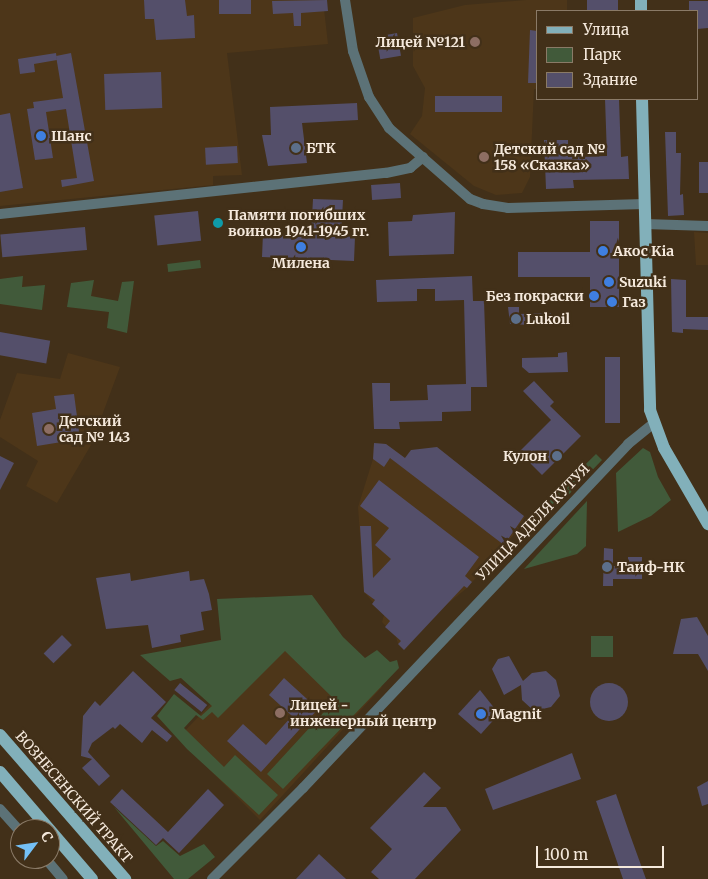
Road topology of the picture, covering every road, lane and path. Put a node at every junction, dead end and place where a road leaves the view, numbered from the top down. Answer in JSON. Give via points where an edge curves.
{"nodes":[{"id":1,"x":345,"y":0,"type":"edge"},
{"id":2,"x":642,"y":100,"type":"edge"},
{"id":3,"x":423,"y":157,"type":"junction"},
{"id":4,"x":644,"y":204,"type":"junction"},
{"id":5,"x":0,"y":214,"type":"edge"},
{"id":6,"x":645,"y":224,"type":"junction"},
{"id":7,"x":708,"y":226,"type":"edge"},
{"id":8,"x":653,"y":424,"type":"junction"},
{"id":9,"x":708,"y":524,"type":"edge"},
{"id":10,"x":0,"y":735,"type":"edge"},
{"id":11,"x":0,"y":772,"type":"edge"},
{"id":12,"x":0,"y":809,"type":"edge"},
{"id":13,"x":10,"y":820,"type":"edge"},
{"id":14,"x":54,"y":869,"type":"edge"},
{"id":15,"x":63,"y":879,"type":"edge"},
{"id":16,"x":92,"y":879,"type":"edge"},
{"id":17,"x":124,"y":879,"type":"edge"},
{"id":18,"x":212,"y":879,"type":"edge"}],
"edges":[{"from":1,"to":3,"type":"street","via":[[353,51],[369,97],[389,128]]},
{"from":2,"to":4,"type":"main road"},
{"from":3,"to":4,"type":"street","via":[[470,198],[483,204],[508,208]]},
{"from":3,"to":5,"type":"street","via":[[410,168],[386,173]]},
{"from":4,"to":6,"type":"main road"},
{"from":6,"to":7,"type":"street"},
{"from":6,"to":8,"type":"main road","via":[[648,394]]},
{"from":8,"to":9,"type":"main road"},
{"from":8,"to":18,"type":"street","name":"УЛИЦА АДЕЛЯ КУТУЯ","via":[[628,444],[303,788]]},
{"from":10,"to":17,"type":"main road","name":"ВОЗНЕСЕНСКИЙ ТРАКТ"},
{"from":11,"to":16,"type":"main road"},
{"from":12,"to":13,"type":"street"},
{"from":14,"to":15,"type":"street"}]}
